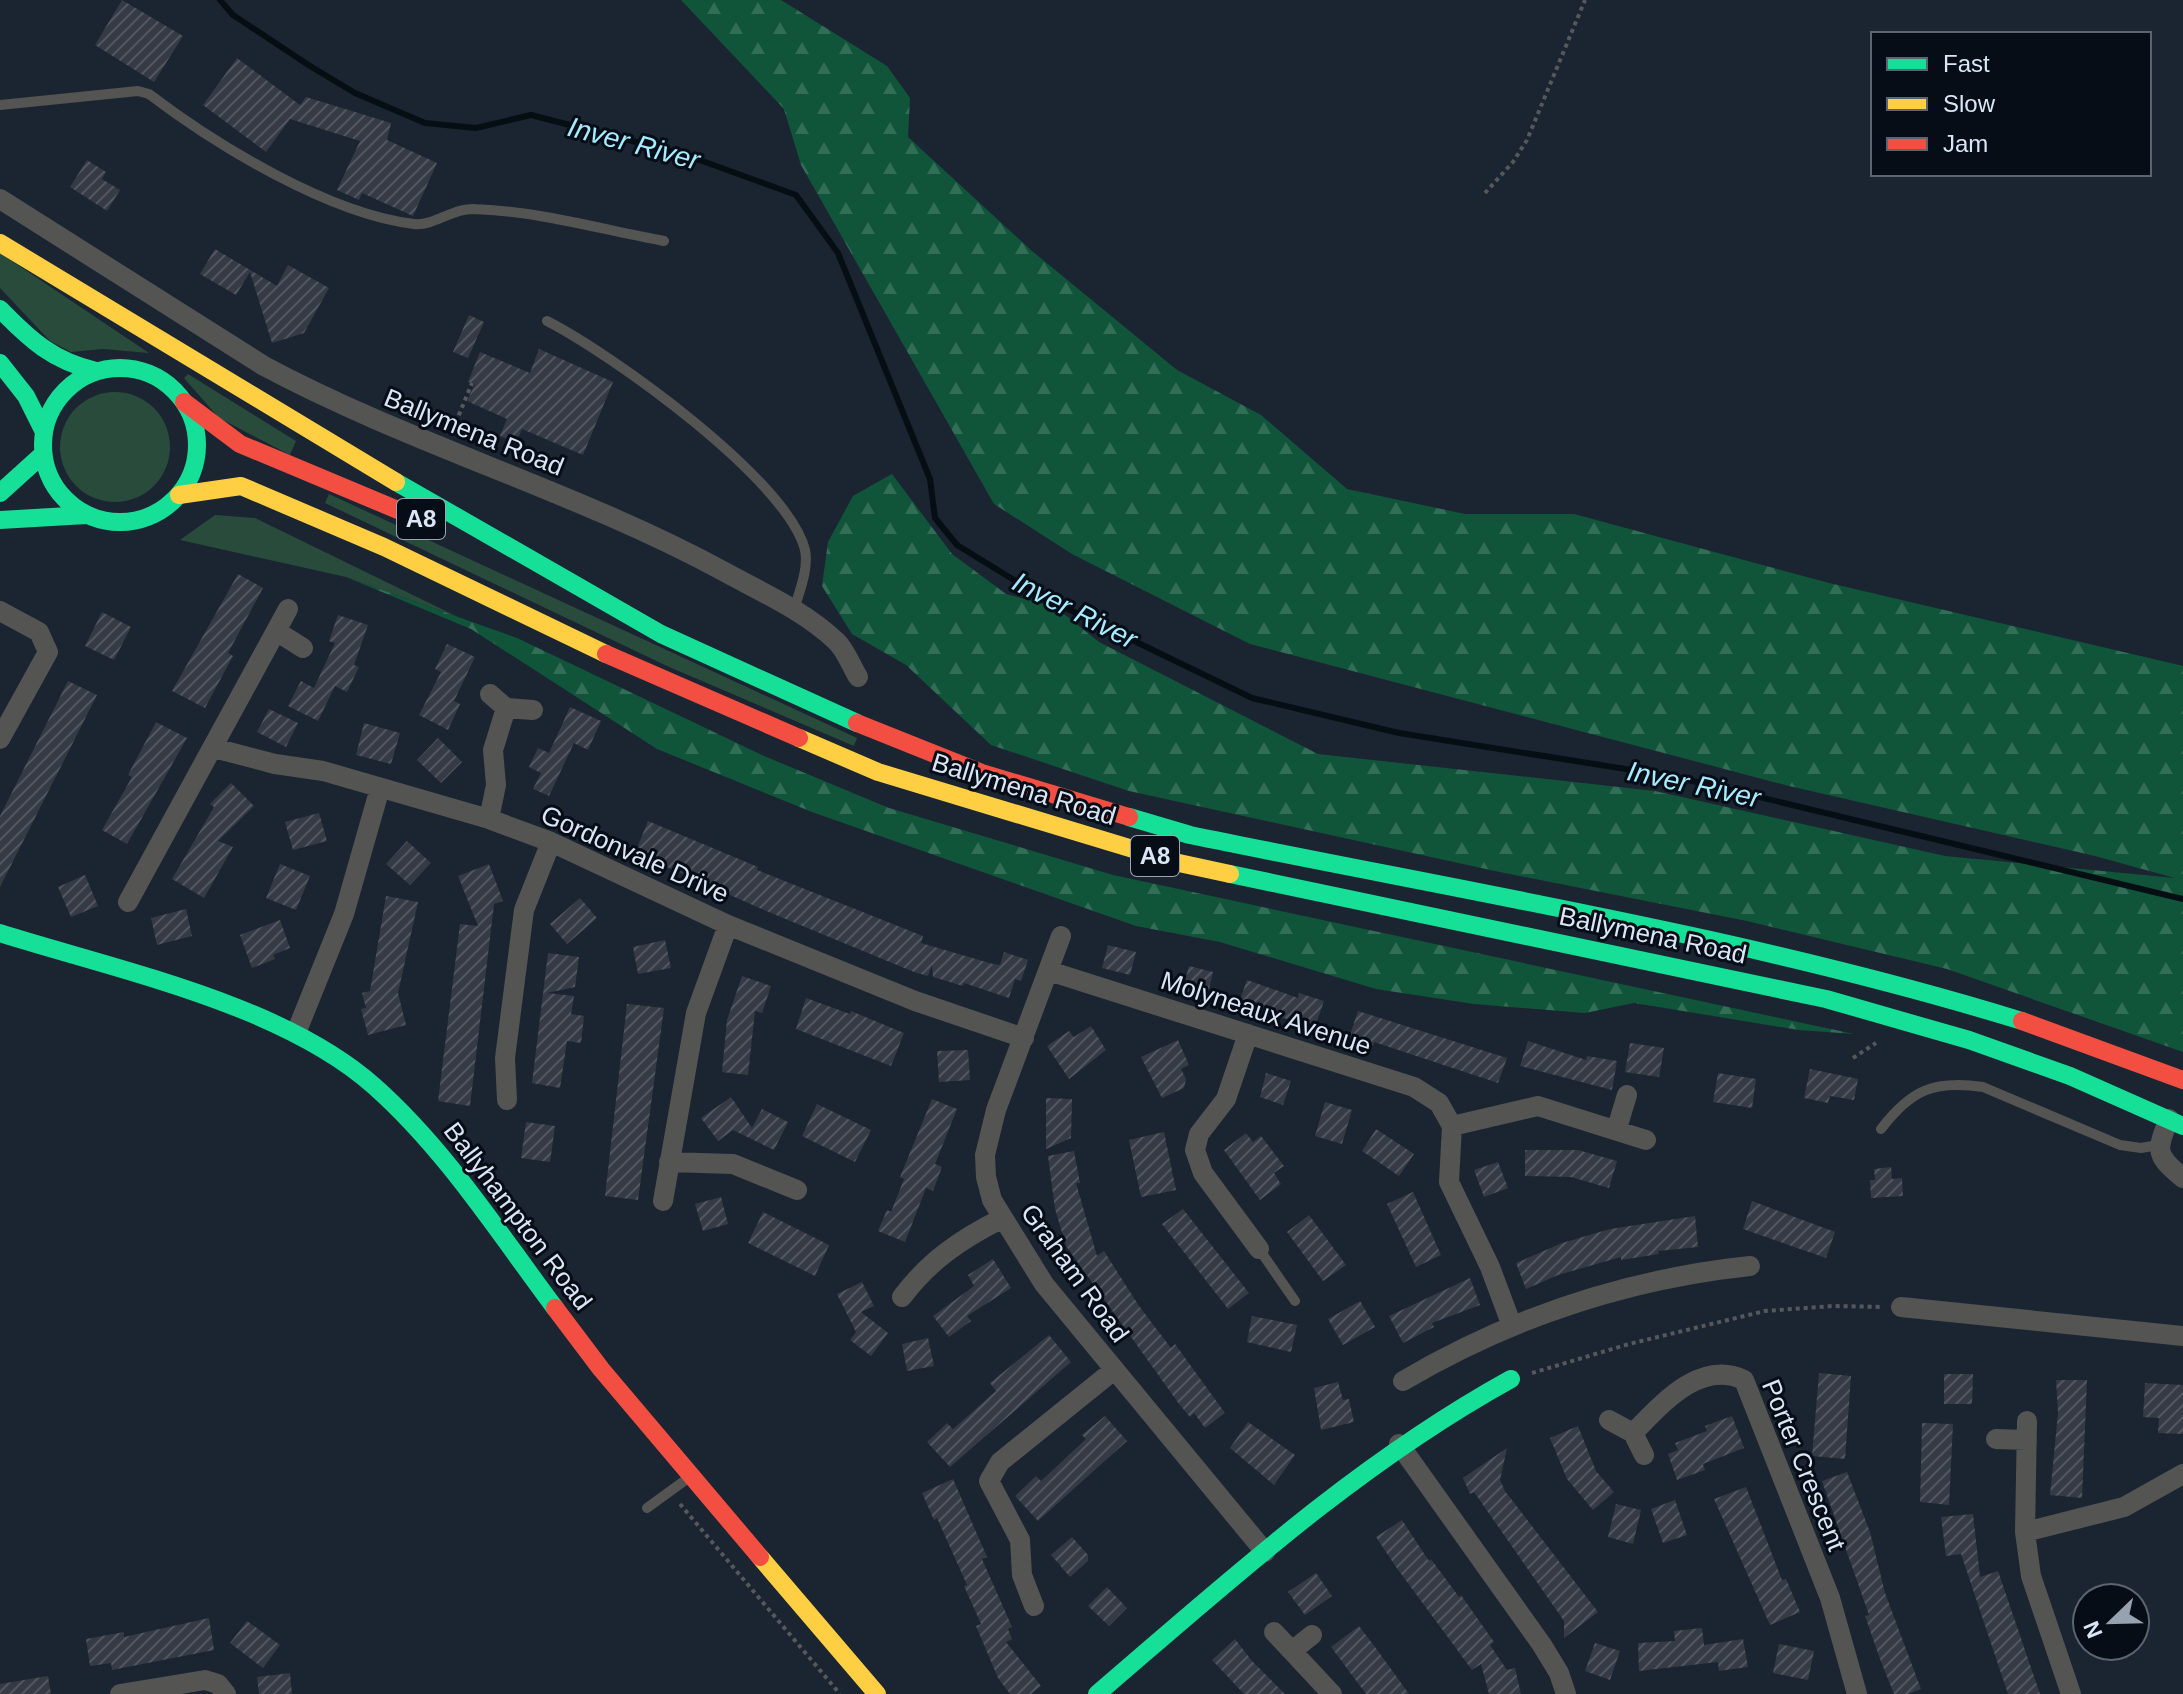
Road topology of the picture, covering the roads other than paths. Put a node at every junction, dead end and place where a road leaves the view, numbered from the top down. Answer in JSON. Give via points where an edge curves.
{"nodes":[{"id":1,"x":0,"y":105,"type":"edge"},
{"id":2,"x":0,"y":199,"type":"edge"},
{"id":3,"x":664,"y":241,"type":"dead end"},
{"id":4,"x":0,"y":243,"type":"edge"},
{"id":5,"x":0,"y":309,"type":"edge"},
{"id":6,"x":547,"y":321,"type":"dead end"},
{"id":7,"x":0,"y":363,"type":"edge"},
{"id":8,"x":264,"y":366,"type":"junction"},
{"id":9,"x":96,"y":371,"type":"junction"},
{"id":10,"x":184,"y":402,"type":"junction"},
{"id":11,"x":263,"y":402,"type":"junction"},
{"id":12,"x":43,"y":430,"type":"junction"},
{"id":13,"x":42,"y":455,"type":"junction"},
{"id":14,"x":0,"y":493,"type":"edge"},
{"id":15,"x":179,"y":495,"type":"junction"},
{"id":16,"x":86,"y":515,"type":"junction"},
{"id":17,"x":0,"y":520,"type":"edge"},
{"id":18,"x":288,"y":609,"type":"dead end"},
{"id":19,"x":794,"y":610,"type":"junction"},
{"id":20,"x":0,"y":611,"type":"edge"},
{"id":21,"x":276,"y":631,"type":"junction"},
{"id":22,"x":661,"y":634,"type":"junction"},
{"id":23,"x":303,"y":648,"type":"dead end"},
{"id":24,"x":858,"y":677,"type":"dead end"},
{"id":25,"x":490,"y":694,"type":"dead end"},
{"id":26,"x":506,"y":708,"type":"junction"},
{"id":27,"x":533,"y":710,"type":"dead end"},
{"id":28,"x":0,"y":739,"type":"edge"},
{"id":29,"x":214,"y":748,"type":"junction"},
{"id":30,"x":380,"y":788,"type":"junction"},
{"id":31,"x":489,"y":819,"type":"junction"},
{"id":32,"x":551,"y":842,"type":"junction"},
{"id":33,"x":128,"y":902,"type":"dead end"},
{"id":34,"x":728,"y":925,"type":"junction"},
{"id":35,"x":0,"y":933,"type":"edge"},
{"id":36,"x":1061,"y":936,"type":"dead end"},
{"id":37,"x":1049,"y":971,"type":"junction"},
{"id":38,"x":296,"y":1033,"type":"junction"},
{"id":39,"x":1248,"y":1034,"type":"junction"},
{"id":40,"x":1024,"y":1038,"type":"junction"},
{"id":41,"x":2174,"y":1077,"type":"edge"},
{"id":42,"x":1627,"y":1095,"type":"dead end"},
{"id":43,"x":507,"y":1100,"type":"dead end"},
{"id":44,"x":2176,"y":1123,"type":"edge"},
{"id":45,"x":1452,"y":1126,"type":"junction"},
{"id":46,"x":1617,"y":1128,"type":"junction"},
{"id":47,"x":1881,"y":1129,"type":"dead end"},
{"id":48,"x":1646,"y":1140,"type":"dead end"},
{"id":49,"x":2158,"y":1145,"type":"junction"},
{"id":50,"x":669,"y":1162,"type":"junction"},
{"id":51,"x":2183,"y":1178,"type":"edge"},
{"id":52,"x":797,"y":1190,"type":"dead end"},
{"id":53,"x":663,"y":1201,"type":"dead end"},
{"id":54,"x":1001,"y":1219,"type":"junction"},
{"id":55,"x":1259,"y":1249,"type":"joint"},
{"id":56,"x":1750,"y":1266,"type":"dead end"},
{"id":57,"x":902,"y":1297,"type":"dead end"},
{"id":58,"x":1295,"y":1301,"type":"dead end"},
{"id":59,"x":1901,"y":1307,"type":"road end"},
{"id":60,"x":1512,"y":1326,"type":"junction"},
{"id":61,"x":2183,"y":1336,"type":"edge"},
{"id":62,"x":1114,"y":1370,"type":"junction"},
{"id":63,"x":1511,"y":1379,"type":"road end"},
{"id":64,"x":1403,"y":1381,"type":"dead end"},
{"id":65,"x":1609,"y":1420,"type":"dead end"},
{"id":66,"x":1633,"y":1433,"type":"junction"},
{"id":67,"x":1996,"y":1439,"type":"dead end"},
{"id":68,"x":1399,"y":1444,"type":"junction"},
{"id":69,"x":1644,"y":1455,"type":"dead end"},
{"id":70,"x":2183,"y":1474,"type":"edge"},
{"id":71,"x":692,"y":1475,"type":"junction"},
{"id":72,"x":647,"y":1508,"type":"dead end"},
{"id":73,"x":2025,"y":1532,"type":"junction"},
{"id":74,"x":1265,"y":1552,"type":"junction"},
{"id":75,"x":1034,"y":1606,"type":"dead end"},
{"id":76,"x":1274,"y":1632,"type":"dead end"},
{"id":77,"x":1312,"y":1635,"type":"dead end"},
{"id":78,"x":1292,"y":1651,"type":"junction"},
{"id":79,"x":120,"y":1694,"type":"edge"},
{"id":80,"x":226,"y":1694,"type":"edge"},
{"id":81,"x":877,"y":1694,"type":"edge"},
{"id":82,"x":1097,"y":1694,"type":"edge"},
{"id":83,"x":1332,"y":1694,"type":"edge"},
{"id":84,"x":1566,"y":1694,"type":"edge"},
{"id":85,"x":1857,"y":1694,"type":"edge"},
{"id":86,"x":2071,"y":1694,"type":"edge"}],
"edges":[{"from":1,"to":3,"type":"lane","via":[[138,91],[235,154],[381,216],[414,224],[458,210],[534,213]]},
{"from":2,"to":8,"type":"street","name":"Ballymena Road"},
{"from":4,"to":11,"type":"main road","name":"Ballymena Road","number":"A8"},
{"from":5,"to":9,"type":"main road","number":"A8","via":[[60,364]]},
{"from":6,"to":19,"type":"lane","via":[[589,343],[647,385],[752,473],[805,549]]},
{"from":7,"to":12,"type":"main road","via":[[26,396]]},
{"from":8,"to":11,"type":"street"},
{"from":8,"to":19,"type":"street","name":"Ballymena Road","via":[[415,438],[673,544]]},
{"from":9,"to":10,"type":"main road","number":"A8","via":[[121,367],[145,372],[167,383]]},
{"from":9,"to":12,"type":"main road","via":[[62,393]]},
{"from":10,"to":15,"type":"main road","via":[[195,424],[197,449],[192,474]]},
{"from":10,"to":22,"type":"main road","number":"A8","via":[[240,444],[463,538]]},
{"from":11,"to":22,"type":"main road","name":"Ballymena Road","number":"A8"},
{"from":12,"to":13,"type":"main road"},
{"from":13,"to":14,"type":"main road"},
{"from":13,"to":16,"type":"main road","via":[[65,500]]},
{"from":15,"to":16,"type":"main road","number":"A8","via":[[160,512],[136,521],[110,522]]},
{"from":15,"to":44,"type":"main road","name":"Ballymena Road","number":"A8","via":[[241,486],[384,547],[620,661],[878,772],[1179,863],[1826,999],[1969,1040],[2070,1076]]},
{"from":16,"to":17,"type":"main road"},
{"from":18,"to":21,"type":"street"},
{"from":19,"to":24,"type":"street","name":"Ballymena Road","via":[[839,643]]},
{"from":20,"to":28,"type":"street","via":[[39,632],[48,652]]},
{"from":21,"to":23,"type":"street"},
{"from":21,"to":29,"type":"street"},
{"from":22,"to":41,"type":"main road","name":"Ballymena Road","number":"A8","via":[[876,732],[1105,812],[1291,858],[1872,977],[2070,1036]]},
{"from":25,"to":26,"type":"street"},
{"from":26,"to":27,"type":"street"},
{"from":26,"to":31,"type":"street","via":[[493,750],[496,785]]},
{"from":29,"to":30,"type":"street","name":"Gordonvale Drive"},
{"from":29,"to":33,"type":"street"},
{"from":30,"to":31,"type":"street","name":"Gordonvale Drive"},
{"from":30,"to":38,"type":"street","via":[[344,914]]},
{"from":31,"to":32,"type":"street","name":"Gordonvale Drive"},
{"from":32,"to":34,"type":"street","name":"Gordonvale Drive"},
{"from":32,"to":43,"type":"street","via":[[524,910],[505,1058]]},
{"from":34,"to":40,"type":"street","name":"Gordonvale Drive","via":[[915,1001]]},
{"from":34,"to":50,"type":"street","via":[[700,995]]},
{"from":35,"to":38,"type":"main road","name":"Ballyhampton Road","via":[[250,1012]]},
{"from":36,"to":37,"type":"street","name":"Graham Road"},
{"from":37,"to":39,"type":"street","name":"Molyneaux Avenue"},
{"from":37,"to":40,"type":"street","name":"Graham Road"},
{"from":38,"to":71,"type":"main road","name":"Ballyhampton Road","via":[[406,1114],[601,1369]]},
{"from":39,"to":45,"type":"street","name":"Molyneaux Avenue","via":[[1423,1091],[1439,1103]]},
{"from":39,"to":55,"type":"street","via":[[1226,1099],[1199,1134],[1195,1150],[1203,1173]]},
{"from":40,"to":54,"type":"street","name":"Graham Road","via":[[987,1141],[986,1177]]},
{"from":42,"to":46,"type":"street"},
{"from":44,"to":49,"type":"street"},
{"from":45,"to":46,"type":"street","via":[[1538,1106]]},
{"from":45,"to":60,"type":"street","via":[[1449,1182]]},
{"from":46,"to":48,"type":"street"},
{"from":47,"to":49,"type":"lane","via":[[1918,1092],[1963,1084],[1983,1087],[2120,1145]]},
{"from":49,"to":51,"type":"street","via":[[2169,1167]]},
{"from":50,"to":52,"type":"street","via":[[733,1164]]},
{"from":50,"to":53,"type":"street"},
{"from":54,"to":57,"type":"street","via":[[926,1267]]},
{"from":54,"to":62,"type":"street","name":"Graham Road","via":[[1044,1284]]},
{"from":55,"to":58,"type":"lane"},
{"from":56,"to":60,"type":"street","via":[[1728,1259],[1604,1293]]},
{"from":59,"to":61,"type":"street"},
{"from":60,"to":64,"type":"street"},
{"from":62,"to":74,"type":"street","name":"Graham Road"},
{"from":62,"to":75,"type":"street","via":[[1000,1462],[989,1481],[1020,1540],[1022,1575]]},
{"from":63,"to":68,"type":"main road"},
{"from":65,"to":66,"type":"street"},
{"from":66,"to":69,"type":"street"},
{"from":66,"to":85,"type":"street","name":"Porter Crescent","via":[[1681,1388],[1714,1374],[1730,1373],[1744,1380],[1830,1598]]},
{"from":67,"to":73,"type":"street","via":[[2027,1430]]},
{"from":68,"to":74,"type":"main road"},
{"from":68,"to":84,"type":"street","via":[[1542,1645]]},
{"from":70,"to":73,"type":"street","via":[[2124,1507]]},
{"from":71,"to":72,"type":"lane"},
{"from":71,"to":81,"type":"main road","name":"Ballyhampton Road"},
{"from":73,"to":86,"type":"street","via":[[2031,1576]]},
{"from":74,"to":82,"type":"main road"},
{"from":76,"to":78,"type":"street"},
{"from":77,"to":78,"type":"street"},
{"from":78,"to":83,"type":"street"},
{"from":79,"to":80,"type":"street","via":[[205,1680]]}]}
